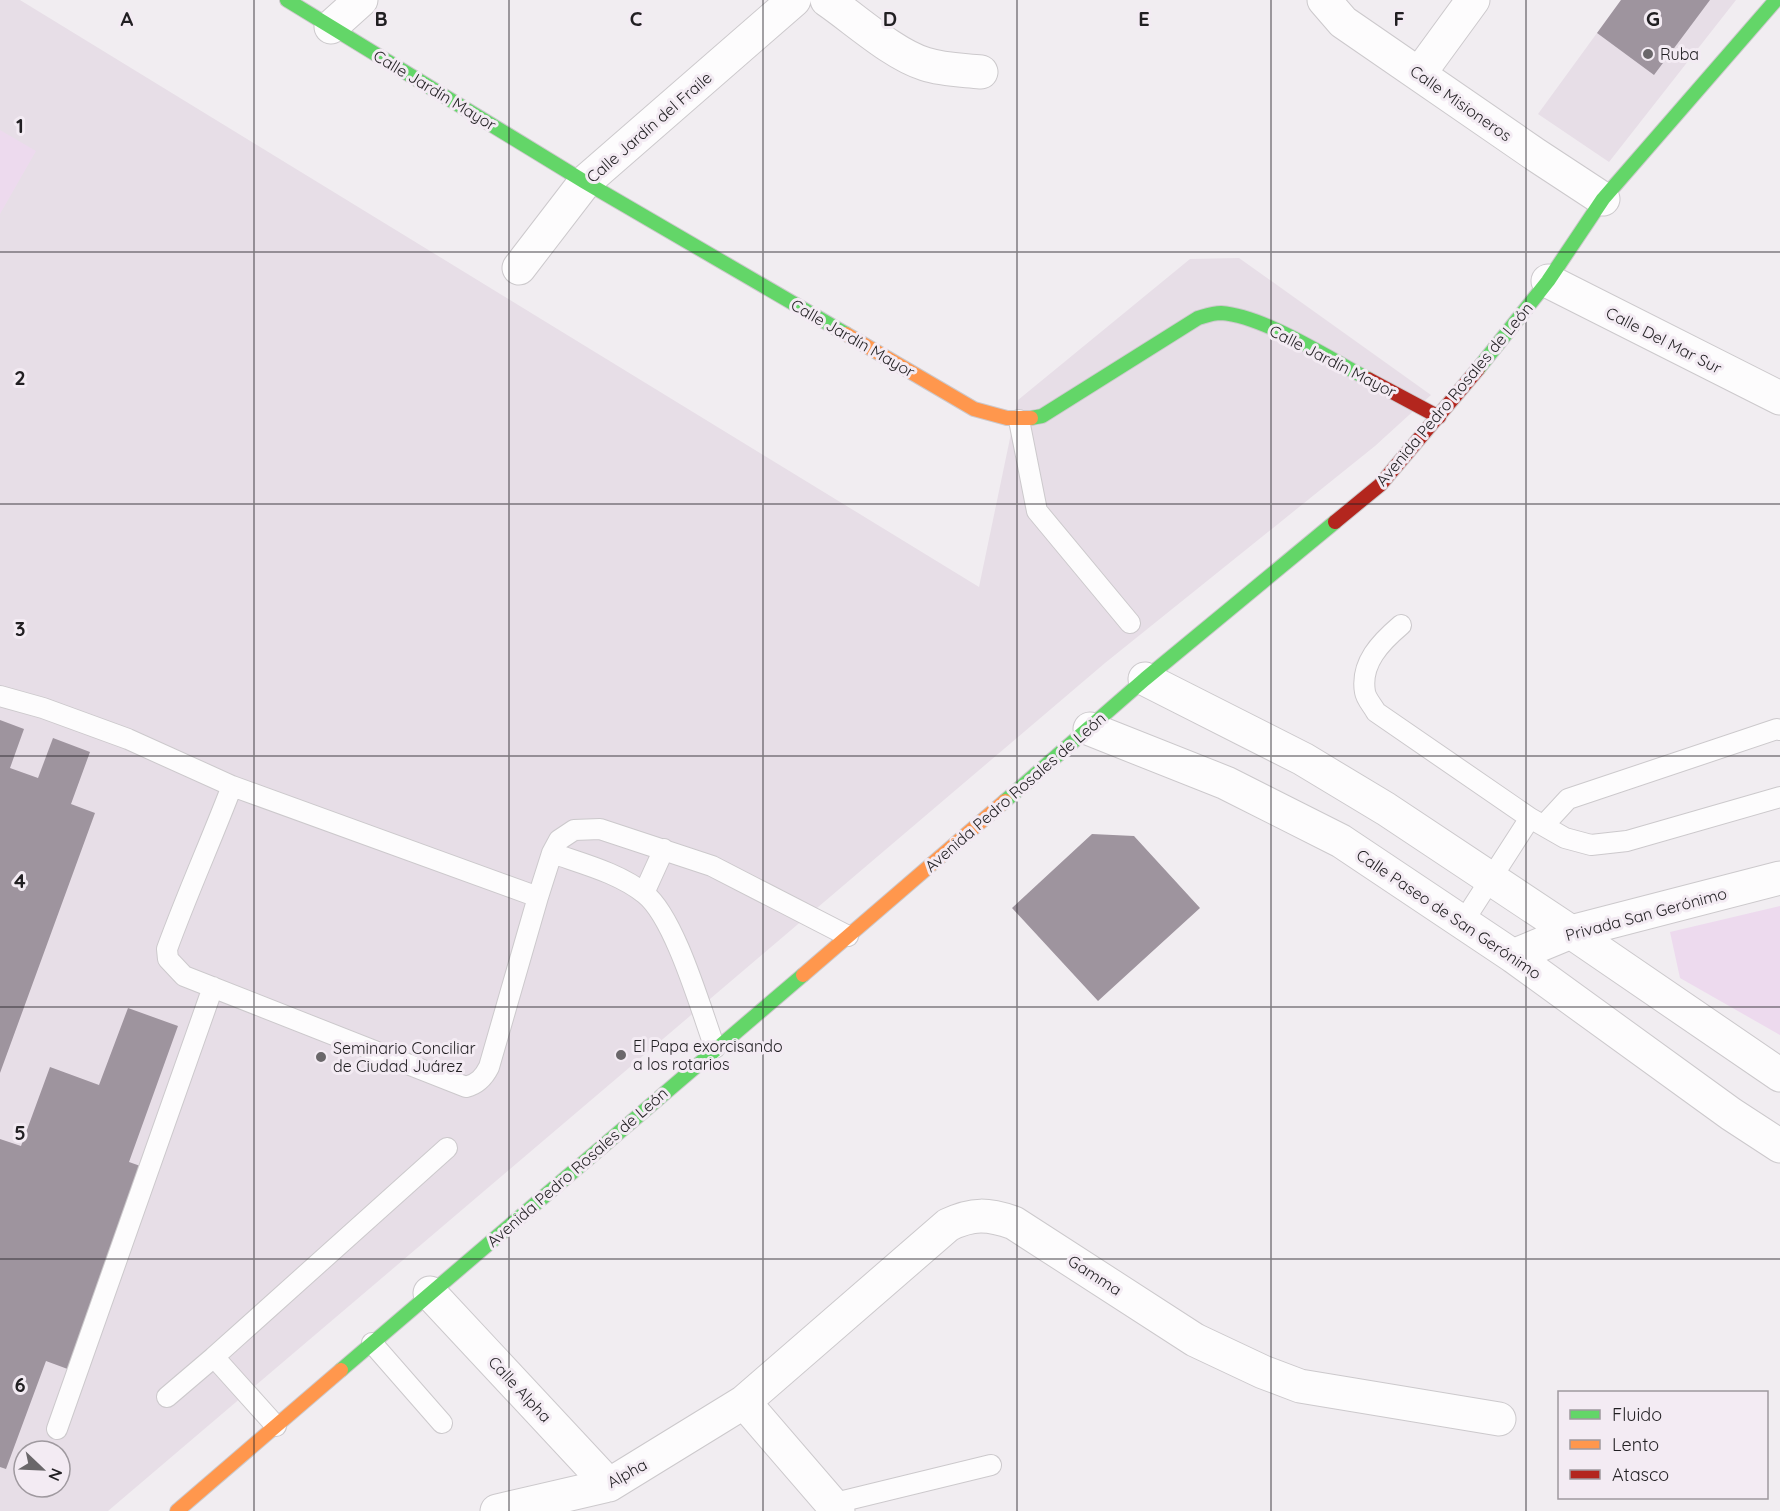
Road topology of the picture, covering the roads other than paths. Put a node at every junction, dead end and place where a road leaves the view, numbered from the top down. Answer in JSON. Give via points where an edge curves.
{"nodes":[{"id":1,"x":287,"y":0,"type":"edge"},
{"id":2,"x":361,"y":0,"type":"edge"},
{"id":3,"x":794,"y":0,"type":"edge"},
{"id":4,"x":827,"y":0,"type":"edge"},
{"id":5,"x":1324,"y":0,"type":"edge"},
{"id":6,"x":1473,"y":0,"type":"edge"},
{"id":7,"x":1776,"y":5,"type":"edge"},
{"id":8,"x":331,"y":27,"type":"junction"},
{"id":9,"x":981,"y":72,"type":"dead end"},
{"id":10,"x":1419,"y":74,"type":"junction"},
{"id":11,"x":585,"y":182,"type":"junction"},
{"id":12,"x":1603,"y":199,"type":"junction"},
{"id":13,"x":519,"y":268,"type":"dead end"},
{"id":14,"x":1548,"y":281,"type":"junction"},
{"id":15,"x":1780,"y":398,"type":"edge"},
{"id":16,"x":1439,"y":417,"type":"junction"},
{"id":17,"x":1020,"y":420,"type":"junction"},
{"id":18,"x":1130,"y":623,"type":"dead end"},
{"id":19,"x":1401,"y":625,"type":"dead end"},
{"id":20,"x":1145,"y":679,"type":"junction"},
{"id":21,"x":0,"y":696,"type":"edge"},
{"id":22,"x":1090,"y":729,"type":"junction"},
{"id":23,"x":1780,"y":730,"type":"edge"},
{"id":24,"x":231,"y":786,"type":"junction"},
{"id":25,"x":1780,"y":797,"type":"edge"},
{"id":26,"x":1537,"y":822,"type":"junction"},
{"id":27,"x":664,"y":849,"type":"junction"},
{"id":28,"x":552,"y":853,"type":"junction"},
{"id":29,"x":1780,"y":878,"type":"edge"},
{"id":30,"x":1491,"y":879,"type":"junction"},
{"id":31,"x":644,"y":893,"type":"junction"},
{"id":32,"x":538,"y":897,"type":"junction"},
{"id":33,"x":1463,"y":922,"type":"junction"},
{"id":34,"x":1571,"y":932,"type":"junction"},
{"id":35,"x":848,"y":936,"type":"junction"},
{"id":36,"x":1513,"y":956,"type":"junction"},
{"id":37,"x":213,"y":987,"type":"junction"},
{"id":38,"x":716,"y":1048,"type":"junction"},
{"id":39,"x":1780,"y":1076,"type":"edge"},
{"id":40,"x":1780,"y":1146,"type":"edge"},
{"id":41,"x":447,"y":1148,"type":"dead end"},
{"id":42,"x":430,"y":1293,"type":"junction"},
{"id":43,"x":372,"y":1343,"type":"junction"},
{"id":44,"x":214,"y":1357,"type":"junction"},
{"id":45,"x":167,"y":1396,"type":"dead end"},
{"id":46,"x":744,"y":1402,"type":"junction"},
{"id":47,"x":1499,"y":1419,"type":"dead end"},
{"id":48,"x":442,"y":1423,"type":"dead end"},
{"id":49,"x":276,"y":1426,"type":"junction"},
{"id":50,"x":57,"y":1429,"type":"dead end"},
{"id":51,"x":991,"y":1465,"type":"dead end"},
{"id":52,"x":609,"y":1485,"type":"junction"},
{"id":53,"x":834,"y":1507,"type":"edge"},
{"id":54,"x":177,"y":1511,"type":"edge"},
{"id":55,"x":497,"y":1511,"type":"edge"}],
"edges":[{"from":1,"to":8,"type":"main road","name":"Calle Jardín Mayor"},
{"from":2,"to":8,"type":"street"},
{"from":3,"to":11,"type":"street","name":"Calle Jardín del Fraile"},
{"from":4,"to":9,"type":"street","via":[[902,54],[942,68]]},
{"from":5,"to":10,"type":"street","name":"Calle Misioneros","via":[[1343,22]]},
{"from":6,"to":10,"type":"street"},
{"from":7,"to":12,"type":"main road","name":"Avenida Pedro Rosales de León"},
{"from":8,"to":11,"type":"main road","name":"Calle Jardín Mayor"},
{"from":10,"to":12,"type":"street","name":"Calle Misioneros"},
{"from":11,"to":13,"type":"street","name":"Calle Jardín del Fraile"},
{"from":11,"to":17,"type":"main road","name":"Calle Jardín Mayor","via":[[974,409]]},
{"from":12,"to":14,"type":"main road","name":"Avenida Pedro Rosales de León"},
{"from":14,"to":15,"type":"street","name":"Calle Del Mar Sur"},
{"from":14,"to":16,"type":"main road","name":"Avenida Pedro Rosales de León"},
{"from":16,"to":17,"type":"main road","name":"Calle Jardín Mayor","via":[[1277,331],[1243,317],[1218,313],[1198,318],[1042,416]]},
{"from":16,"to":20,"type":"main road","name":"Avenida Pedro Rosales de León","via":[[1380,485]]},
{"from":17,"to":18,"type":"lane","via":[[1037,511]]},
{"from":19,"to":26,"type":"lane","via":[[1380,642],[1366,667],[1365,693],[1376,712]]},
{"from":20,"to":22,"type":"main road","name":"Avenida Pedro Rosales de León"},
{"from":20,"to":30,"type":"street","via":[[1303,759]]},
{"from":21,"to":24,"type":"lane","via":[[128,738]]},
{"from":22,"to":33,"type":"street","name":"Calle Paseo de San Gerónimo","via":[[1226,783],[1341,841]]},
{"from":22,"to":35,"type":"main road","name":"Avenida Pedro Rosales de León"},
{"from":23,"to":26,"type":"lane","via":[[1568,799]]},
{"from":24,"to":32,"type":"lane"},
{"from":24,"to":37,"type":"lane","via":[[167,949],[168,959],[184,976]]},
{"from":25,"to":26,"type":"lane","via":[[1627,841],[1591,845],[1565,838]]},
{"from":26,"to":30,"type":"lane"},
{"from":27,"to":28,"type":"lane","via":[[600,830],[574,830],[560,840]]},
{"from":27,"to":31,"type":"lane"},
{"from":27,"to":35,"type":"lane","via":[[712,866]]},
{"from":28,"to":31,"type":"lane","via":[[610,874]]},
{"from":28,"to":32,"type":"lane"},
{"from":29,"to":34,"type":"street","name":"Privada San Gerónimo"},
{"from":30,"to":33,"type":"lane"},
{"from":30,"to":34,"type":"street"},
{"from":31,"to":38,"type":"lane","via":[[666,920]]},
{"from":32,"to":37,"type":"lane","via":[[489,1066],[474,1085],[466,1087]]},
{"from":33,"to":36,"type":"street","name":"Calle Paseo de San Gerónimo"},
{"from":34,"to":36,"type":"street","name":"Privada San Gerónimo"},
{"from":34,"to":39,"type":"street"},
{"from":35,"to":38,"type":"main road","name":"Avenida Pedro Rosales de León"},
{"from":36,"to":40,"type":"street","name":"Calle Paseo de San Gerónimo"},
{"from":37,"to":50,"type":"lane"},
{"from":38,"to":42,"type":"main road","name":"Avenida Pedro Rosales de León"},
{"from":41,"to":44,"type":"lane"},
{"from":42,"to":43,"type":"main road","name":"Avenida Pedro Rosales de León"},
{"from":42,"to":52,"type":"street","name":"Calle Alpha"},
{"from":43,"to":48,"type":"lane"},
{"from":43,"to":49,"type":"main road","name":"Avenida Pedro Rosales de León"},
{"from":44,"to":45,"type":"lane"},
{"from":44,"to":49,"type":"lane"},
{"from":46,"to":47,"type":"street","name":"Gamma","via":[[948,1225],[982,1215],[1014,1223],[1195,1340],[1263,1372],[1300,1386]]},
{"from":46,"to":52,"type":"street","name":"Alpha"},
{"from":46,"to":53,"type":"street"},
{"from":49,"to":54,"type":"main road","name":"Avenida Pedro Rosales de León"},
{"from":51,"to":53,"type":"lane"},
{"from":52,"to":55,"type":"street","name":"Alpha"}]}
